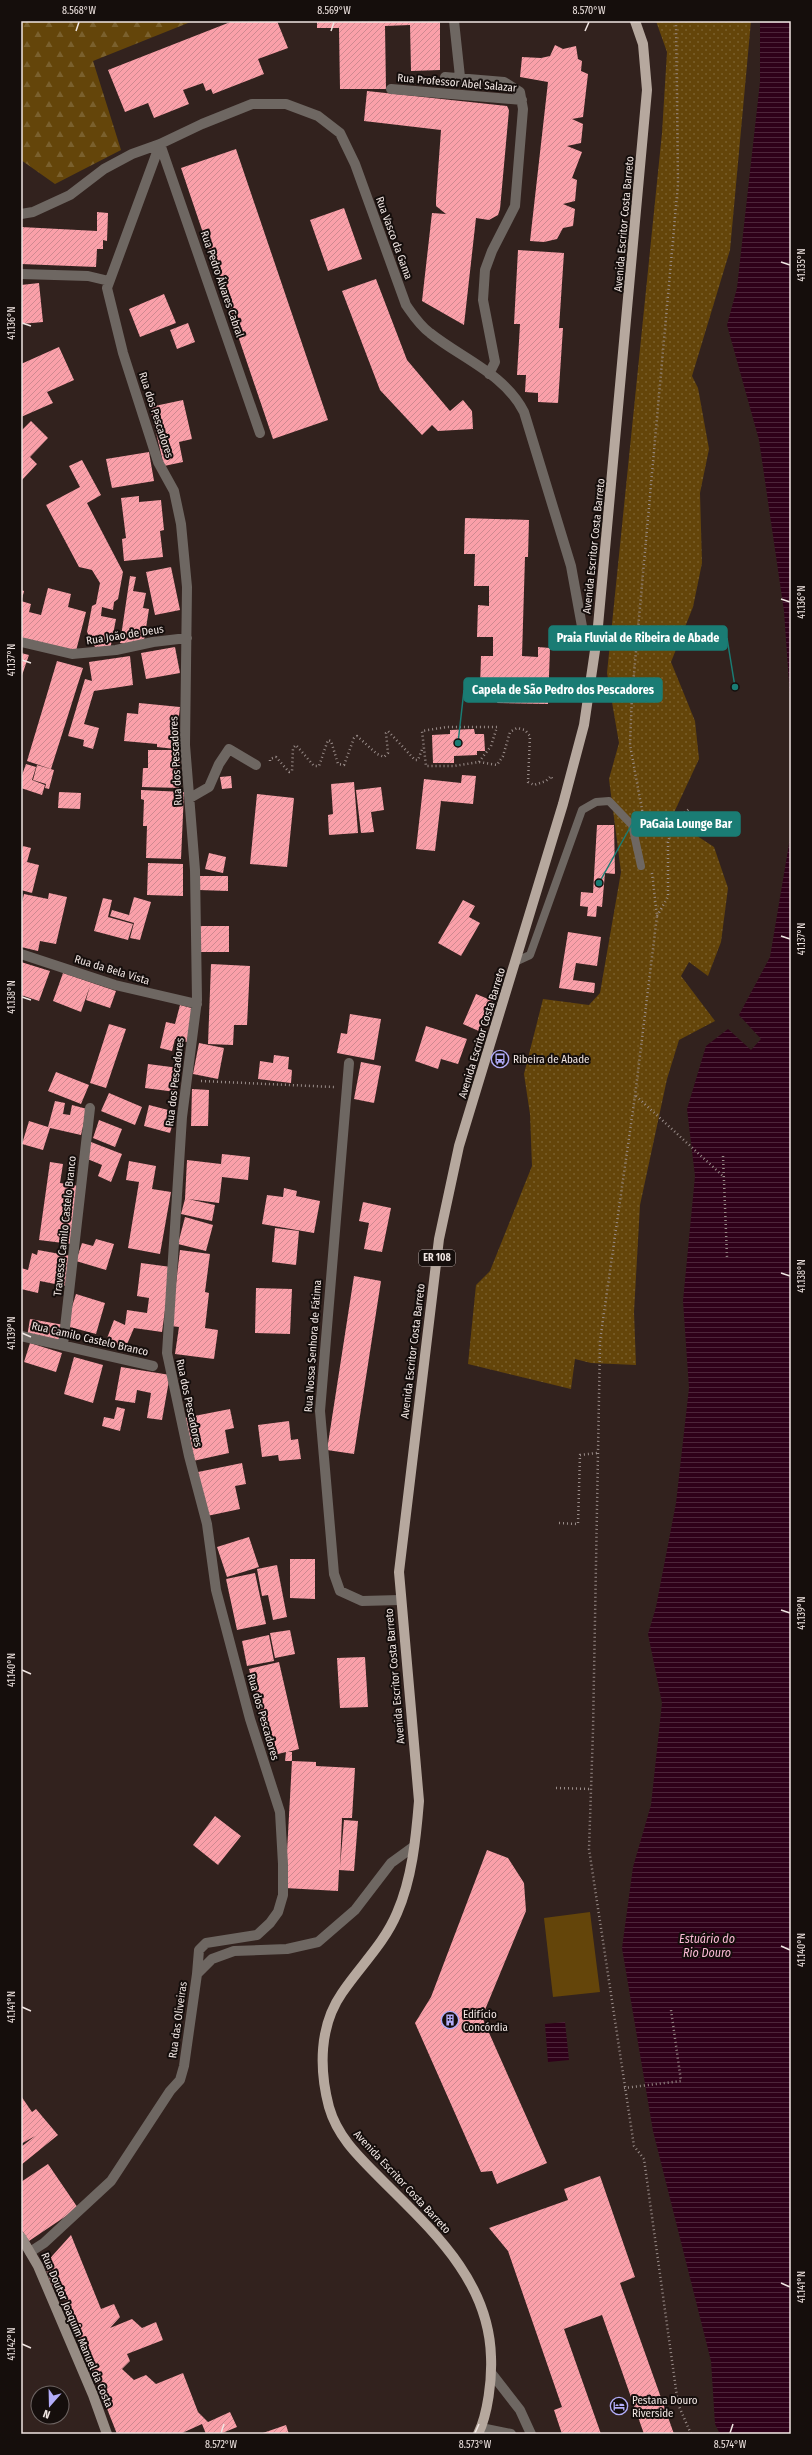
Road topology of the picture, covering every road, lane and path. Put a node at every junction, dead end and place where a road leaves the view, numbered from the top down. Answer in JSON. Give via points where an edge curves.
{"nodes":[{"id":1,"x":454,"y":21,"type":"edge"},
{"id":2,"x":635,"y":21,"type":"edge"},
{"id":3,"x":676,"y":21,"type":"edge"},
{"id":4,"x":445,"y":76,"type":"dead end"},
{"id":5,"x":460,"y":77,"type":"junction"},
{"id":6,"x":391,"y":89,"type":"dead end"},
{"id":7,"x":522,"y":100,"type":"junction"},
{"id":8,"x":160,"y":144,"type":"junction"},
{"id":9,"x":21,"y":214,"type":"edge"},
{"id":10,"x":21,"y":274,"type":"edge"},
{"id":11,"x":109,"y":281,"type":"junction"},
{"id":12,"x":489,"y":374,"type":"junction"},
{"id":13,"x":260,"y":433,"type":"dead end"},
{"id":14,"x":597,"y":637,"type":"junction"},
{"id":15,"x":187,"y":638,"type":"junction"},
{"id":16,"x":21,"y":642,"type":"edge"},
{"id":17,"x":423,"y":744,"type":"junction"},
{"id":18,"x":479,"y":762,"type":"junction"},
{"id":19,"x":256,"y":765,"type":"joint"},
{"id":20,"x":552,"y":786,"type":"dead end"},
{"id":21,"x":190,"y":798,"type":"junction"},
{"id":22,"x":689,"y":809,"type":"dead end"},
{"id":23,"x":643,"y":818,"type":"dead end"},
{"id":24,"x":641,"y":866,"type":"dead end"},
{"id":25,"x":652,"y":872,"type":"dead end"},
{"id":26,"x":657,"y":916,"type":"junction"},
{"id":27,"x":21,"y":954,"type":"edge"},
{"id":28,"x":517,"y":961,"type":"junction"},
{"id":29,"x":197,"y":1004,"type":"junction"},
{"id":30,"x":349,"y":1063,"type":"dead end"},
{"id":31,"x":187,"y":1080,"type":"junction"},
{"id":32,"x":346,"y":1087,"type":"junction"},
{"id":33,"x":635,"y":1096,"type":"junction"},
{"id":34,"x":90,"y":1108,"type":"dead end"},
{"id":35,"x":723,"y":1156,"type":"dead end"},
{"id":36,"x":724,"y":1176,"type":"junction"},
{"id":37,"x":727,"y":1257,"type":"dead end"},
{"id":38,"x":21,"y":1336,"type":"edge"},
{"id":39,"x":63,"y":1346,"type":"junction"},
{"id":40,"x":153,"y":1366,"type":"dead end"},
{"id":41,"x":597,"y":1453,"type":"junction"},
{"id":42,"x":560,"y":1523,"type":"dead end"},
{"id":43,"x":400,"y":1600,"type":"junction"},
{"id":44,"x":556,"y":1788,"type":"dead end"},
{"id":45,"x":591,"y":1788,"type":"junction"},
{"id":46,"x":414,"y":1847,"type":"junction"},
{"id":47,"x":197,"y":1974,"type":"junction"},
{"id":48,"x":671,"y":2010,"type":"dead end"},
{"id":49,"x":624,"y":2088,"type":"junction"},
{"id":50,"x":21,"y":2238,"type":"edge"},
{"id":51,"x":30,"y":2252,"type":"junction"},
{"id":52,"x":492,"y":2374,"type":"junction"},
{"id":53,"x":480,"y":2431,"type":"edge"},
{"id":54,"x":107,"y":2434,"type":"edge"},
{"id":55,"x":511,"y":2434,"type":"edge"},
{"id":56,"x":531,"y":2434,"type":"edge"},
{"id":57,"x":691,"y":2434,"type":"edge"}],
"edges":[{"from":1,"to":5,"type":"street","name":"Rua Professor Abel Salazar"},
{"from":2,"to":14,"type":"main road","name":"Avenida Escritor Costa Barreto","number":"ER 108","via":[[643,44],[647,90]]},
{"from":3,"to":23,"type":"path","via":[[678,184],[631,710],[630,745]]},
{"from":4,"to":5,"type":"street","name":"Rua Professor Abel Salazar"},
{"from":5,"to":7,"type":"street","name":"Rua Professor Abel Salazar","via":[[504,82],[520,92]]},
{"from":6,"to":7,"type":"street","name":"Rua Professor Abel Salazar"},
{"from":7,"to":12,"type":"street","name":"Rua Professor Abel Salazar","via":[[515,206],[485,270],[483,300],[495,362]]},
{"from":8,"to":9,"type":"street","name":"Rua Vasco da Gama","via":[[132,154],[104,169],[70,194],[33,212]]},
{"from":8,"to":11,"type":"street","name":"Rua dos Pescadores"},
{"from":8,"to":12,"type":"street","name":"Rua Vasco da Gama","via":[[252,104],[286,104],[318,116],[340,133],[355,164],[406,305],[428,332]]},
{"from":8,"to":13,"type":"street","name":"Rua Pedro Álvares Cabral"},
{"from":10,"to":11,"type":"street","via":[[88,276]]},
{"from":11,"to":15,"type":"street","name":"Rua dos Pescadores","via":[[107,288],[111,310],[123,353],[158,462],[174,491],[181,524],[187,587]]},
{"from":12,"to":14,"type":"street","name":"Rua Vasco da Gama","via":[[516,397],[524,412],[571,566],[583,632]]},
{"from":14,"to":28,"type":"main road","name":"Avenida Escritor Costa Barreto","number":"ER 108","via":[[584,725]]},
{"from":15,"to":16,"type":"street","name":"Rua João de Deus","via":[[116,650],[72,654]]},
{"from":15,"to":21,"type":"street","name":"Rua dos Pescadores","via":[[185,745]]},
{"from":17,"to":18,"type":"path","via":[[426,766],[454,766]]},
{"from":17,"to":18,"type":"path","via":[[422,731],[428,729],[497,727],[491,746]]},
{"from":17,"to":19,"type":"path","via":[[418,760],[415,760],[388,731],[388,754],[384,757],[357,736],[344,765],[338,764],[328,740],[319,766],[314,766],[296,745],[293,748],[292,771],[286,770],[276,757],[270,759],[268,771],[264,772]]},
{"from":18,"to":20,"type":"path","via":[[497,765],[503,756],[510,732],[517,728],[525,730],[530,736],[528,782],[534,785],[546,781],[551,776]]},
{"from":19,"to":21,"type":"street","via":[[229,749],[209,787]]},
{"from":21,"to":29,"type":"street","name":"Rua dos Pescadores","via":[[195,870]]},
{"from":22,"to":26,"type":"path","via":[[674,821],[668,842],[668,897]]},
{"from":24,"to":28,"type":"lane","via":[[632,825],[610,801],[596,802],[582,810],[530,955]]},
{"from":25,"to":26,"type":"path"},
{"from":26,"to":33,"type":"path"},
{"from":27,"to":29,"type":"street","name":"Rua da Bela Vista","via":[[115,985]]},
{"from":28,"to":43,"type":"main road","name":"Avenida Escritor Costa Barreto","number":"ER 108","via":[[459,1146],[439,1239],[403,1534],[399,1572]]},
{"from":29,"to":31,"type":"street","name":"Rua dos Pescadores"},
{"from":30,"to":32,"type":"street","name":"Rua Nossa Senhora de Fátima"},
{"from":31,"to":32,"type":"path"},
{"from":31,"to":47,"type":"street","name":"Rua dos Pescadores","via":[[167,1353],[206,1524],[216,1590],[250,1719],[280,1812],[283,1864],[283,1895],[278,1912],[270,1923],[257,1935],[206,1943],[199,1950]]},
{"from":32,"to":43,"type":"street","name":"Rua Nossa Senhora de Fátima","via":[[320,1411],[334,1574],[340,1591],[362,1601]]},
{"from":33,"to":36,"type":"path"},
{"from":33,"to":41,"type":"path","via":[[600,1341]]},
{"from":34,"to":39,"type":"street","name":"Travessa Camilo Castelo Branco"},
{"from":35,"to":36,"type":"path"},
{"from":36,"to":37,"type":"path"},
{"from":38,"to":39,"type":"street","name":"Rua Camilo Castelo Branco"},
{"from":39,"to":40,"type":"street","name":"Rua Camilo Castelo Branco"},
{"from":41,"to":42,"type":"path","via":[[580,1455],[578,1524]]},
{"from":41,"to":45,"type":"path"},
{"from":43,"to":46,"type":"main road","name":"Avenida Escritor Costa Barreto","number":"ER 108","via":[[419,1801]]},
{"from":44,"to":45,"type":"path"},
{"from":45,"to":49,"type":"path","via":[[589,1849]]},
{"from":46,"to":47,"type":"street","name":"Rua das Oliveiras","via":[[391,1863],[355,1910],[318,1942],[287,1950],[234,1951],[212,1959]]},
{"from":46,"to":52,"type":"main road","name":"Avenida Escritor Costa Barreto","number":"ER 108","via":[[409,1876],[397,1913],[378,1947],[341,1994],[330,2017],[323,2038],[323,2071],[329,2108],[348,2145],[455,2256],[476,2291],[490,2339]]},
{"from":47,"to":51,"type":"street","name":"Rua das Oliveiras","via":[[180,2080],[170,2091],[111,2181],[44,2243]]},
{"from":48,"to":49,"type":"path","via":[[681,2081]]},
{"from":49,"to":57,"type":"path","via":[[634,2146],[644,2159],[678,2404]]},
{"from":50,"to":51,"type":"street","name":"Rua Doutor Joaquim Manuel da Costa"},
{"from":51,"to":54,"type":"street","name":"Rua Doutor Joaquim Manuel da Costa","via":[[93,2395]]},
{"from":52,"to":53,"type":"main road","name":"Avenida Escritor Costa Barreto","number":"ER 108"},
{"from":52,"to":56,"type":"street","via":[[520,2410]]},
{"from":53,"to":55,"type":"street"}]}
